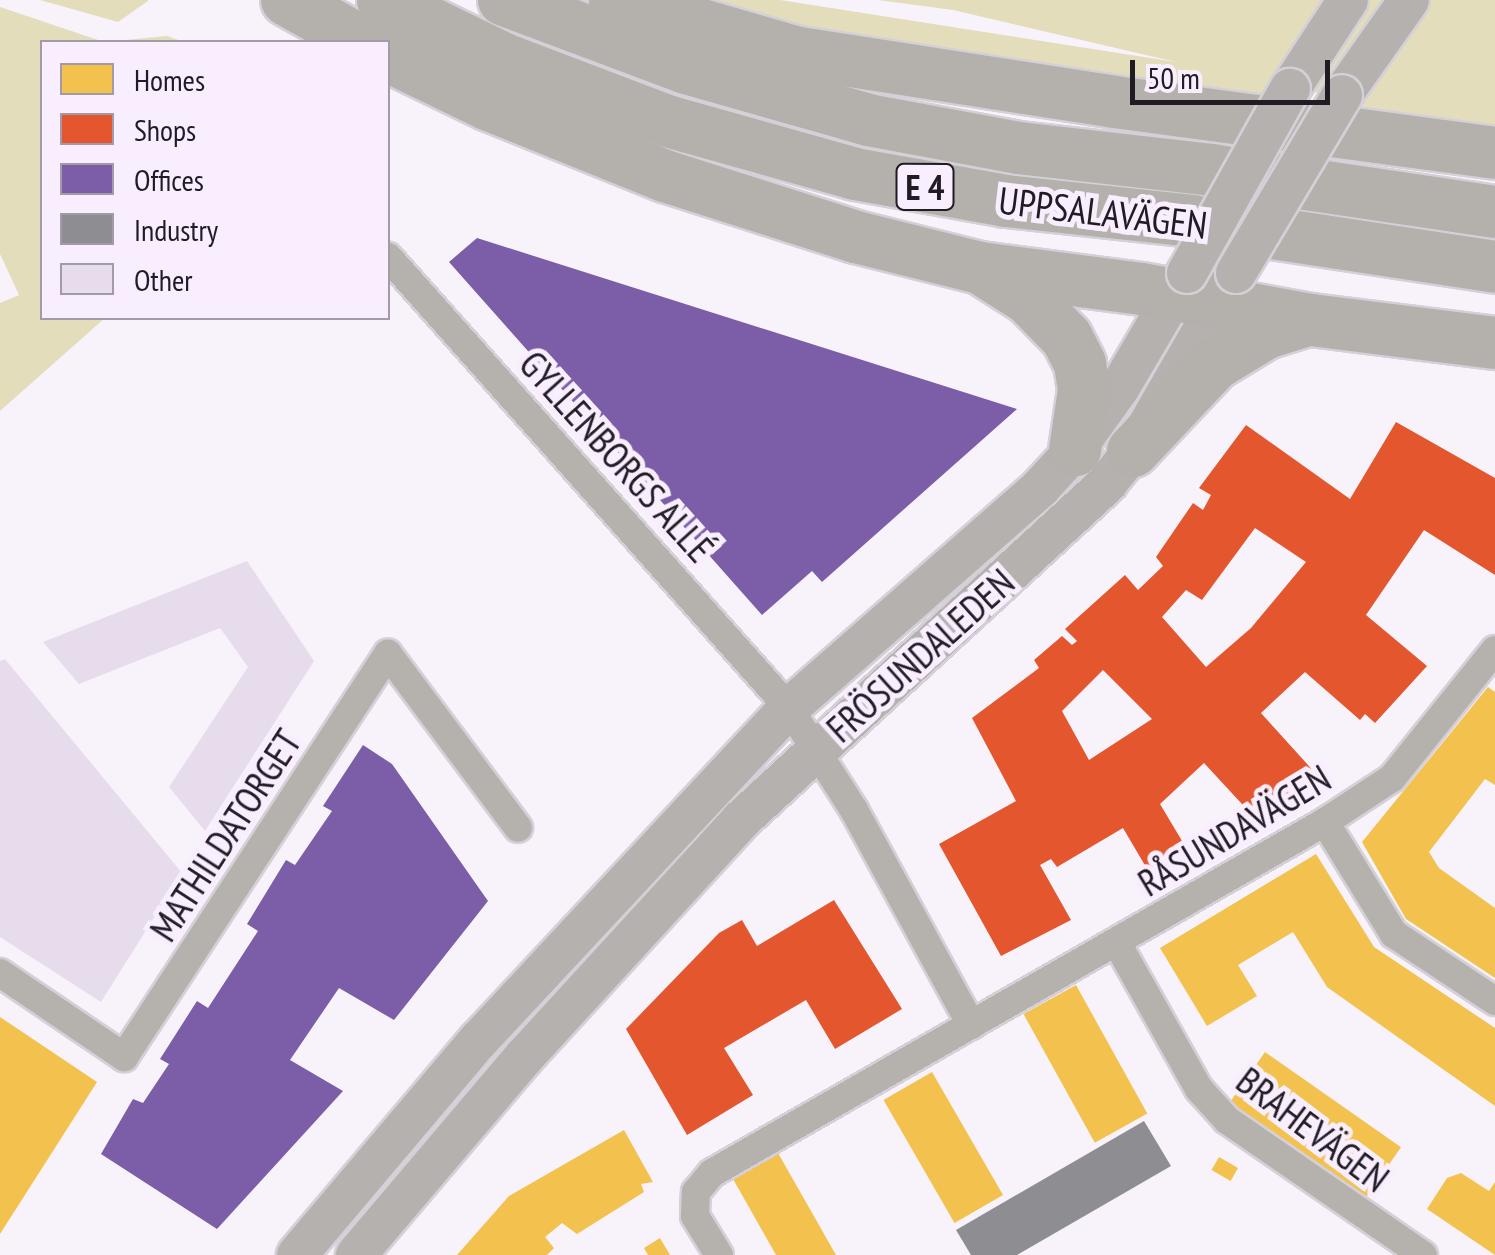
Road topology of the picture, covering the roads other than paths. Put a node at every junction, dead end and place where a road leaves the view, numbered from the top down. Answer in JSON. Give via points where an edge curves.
{"nodes":[{"id":1,"x":287,"y":0,"type":"edge"},
{"id":2,"x":383,"y":0,"type":"edge"},
{"id":3,"x":504,"y":0,"type":"edge"},
{"id":4,"x":616,"y":0,"type":"edge"},
{"id":5,"x":1348,"y":0,"type":"edge"},
{"id":6,"x":1409,"y":0,"type":"edge"},
{"id":7,"x":358,"y":40,"type":"edge"},
{"id":8,"x":390,"y":57,"type":"edge"},
{"id":9,"x":1494,"y":153,"type":"edge"},
{"id":10,"x":1495,"y":212,"type":"edge"},
{"id":11,"x":390,"y":259,"type":"edge"},
{"id":12,"x":1495,"y":267,"type":"edge"},
{"id":13,"x":980,"y":268,"type":"junction"},
{"id":14,"x":1204,"y":286,"type":"junction"},
{"id":15,"x":1311,"y":320,"type":"junction"},
{"id":16,"x":1495,"y":342,"type":"edge"},
{"id":17,"x":1076,"y":450,"type":"junction"},
{"id":18,"x":1133,"y":451,"type":"junction"},
{"id":19,"x":1495,"y":650,"type":"edge"},
{"id":20,"x":789,"y":708,"type":"junction"},
{"id":21,"x":815,"y":748,"type":"junction"},
{"id":22,"x":1325,"y":822,"type":"junction"},
{"id":23,"x":518,"y":828,"type":"dead end"},
{"id":24,"x":1116,"y":942,"type":"junction"},
{"id":25,"x":0,"y":973,"type":"edge"},
{"id":26,"x":1495,"y":1001,"type":"edge"},
{"id":27,"x":971,"y":1025,"type":"junction"},
{"id":28,"x":297,"y":1255,"type":"edge"},
{"id":29,"x":356,"y":1255,"type":"edge"},
{"id":30,"x":720,"y":1255,"type":"edge"},
{"id":31,"x":1424,"y":1255,"type":"edge"}],
"edges":[{"from":1,"to":7,"type":"highway"},
{"from":2,"to":12,"type":"highway","name":"UPPSALAVÄGEN","number":"E 4","via":[[504,60],[667,120],[855,174],[1006,201]]},
{"from":3,"to":10,"type":"highway","name":"UPPSALAVÄGEN","number":"E 4","via":[[686,68],[868,120],[1019,148]]},
{"from":4,"to":9,"type":"highway","via":[[799,53]]},
{"from":5,"to":14,"type":"main road","name":"FRÖSUNDALEDEN","bridge":true,"via":[[1290,89]]},
{"from":6,"to":14,"type":"main road","name":"FRÖSUNDALEDEN","bridge":true},
{"from":8,"to":13,"type":"highway","via":[[665,176],[856,237]]},
{"from":11,"to":20,"type":"street","name":"GYLLENBORGS ALLÉ"},
{"from":13,"to":14,"type":"highway"},
{"from":13,"to":17,"type":"highway","via":[[1028,299],[1068,338],[1084,390]]},
{"from":14,"to":15,"type":"highway"},
{"from":14,"to":17,"type":"main road","name":"FRÖSUNDALEDEN"},
{"from":14,"to":18,"type":"main road","name":"FRÖSUNDALEDEN"},
{"from":15,"to":16,"type":"highway"},
{"from":15,"to":18,"type":"highway","via":[[1266,333],[1227,355]]},
{"from":17,"to":20,"type":"main road","name":"FRÖSUNDALEDEN"},
{"from":18,"to":21,"type":"main road","name":"FRÖSUNDALEDEN","via":[[1074,518]]},
{"from":19,"to":22,"type":"street","name":"RÅSUNDAVÄGEN","via":[[1392,778]]},
{"from":20,"to":21,"type":"street"},
{"from":20,"to":28,"type":"main road","name":"FRÖSUNDALEDEN","via":[[479,1040]]},
{"from":21,"to":27,"type":"street"},
{"from":21,"to":29,"type":"main road","name":"FRÖSUNDALEDEN","via":[[606,966]]},
{"from":22,"to":24,"type":"street","name":"RÅSUNDAVÄGEN"},
{"from":22,"to":26,"type":"street","via":[[1394,934]]},
{"from":23,"to":25,"type":"street","name":"MATHILDATORGET","via":[[388,654],[124,1056]]},
{"from":24,"to":27,"type":"street","name":"RÅSUNDAVÄGEN"},
{"from":24,"to":31,"type":"street","name":"BRAHEVÄGEN","via":[[1199,1089],[1227,1120]]},
{"from":27,"to":30,"type":"street","name":"RÅSUNDAVÄGEN","via":[[712,1173],[696,1192],[696,1216]]}]}
